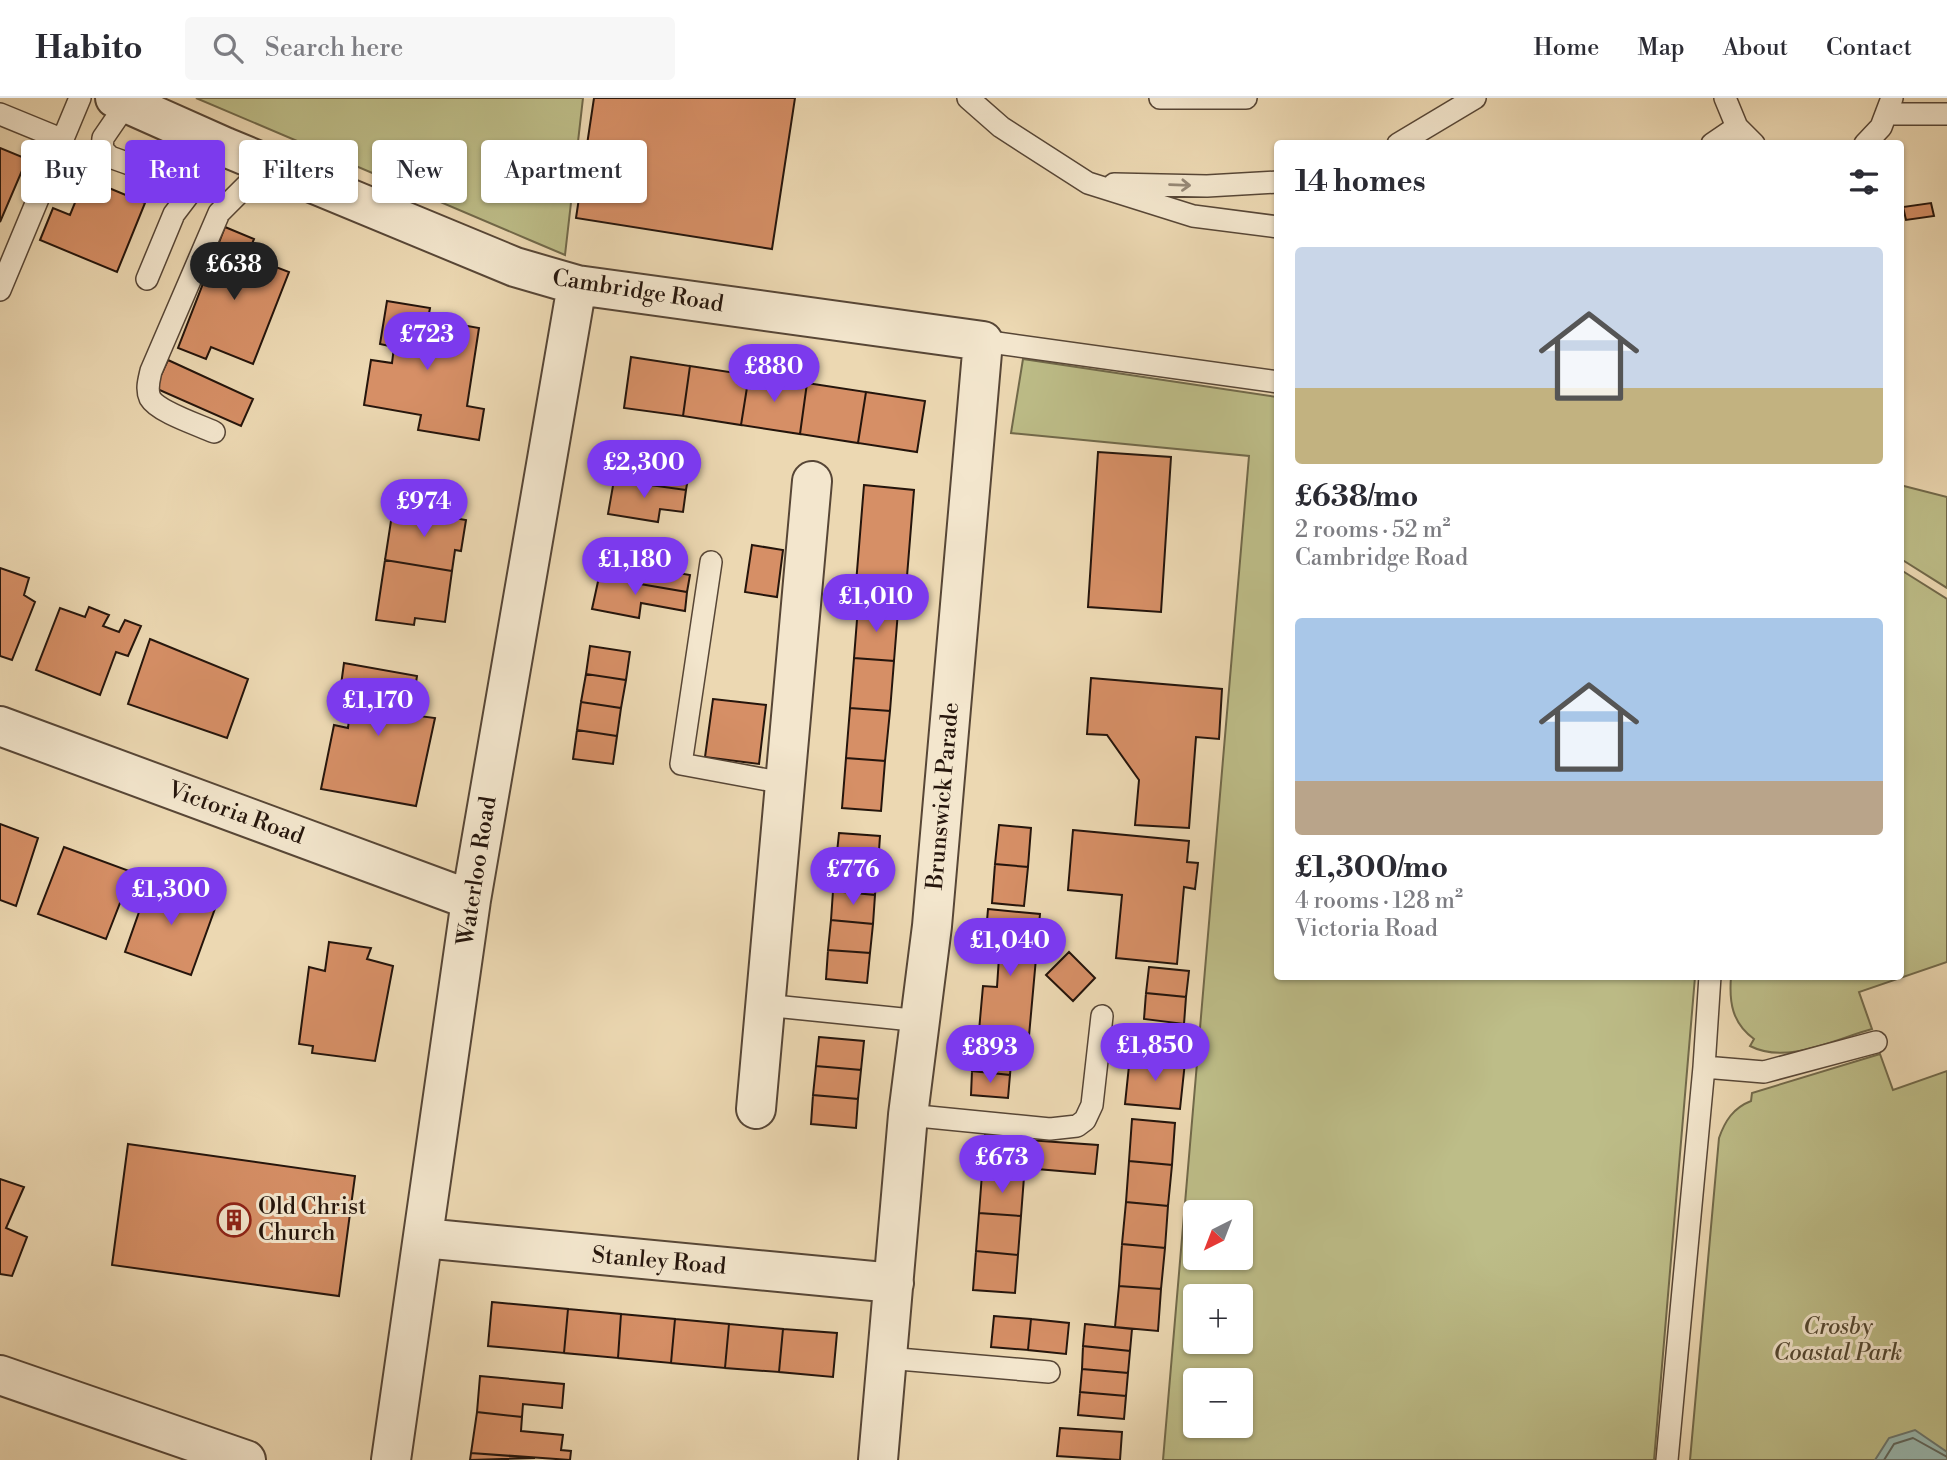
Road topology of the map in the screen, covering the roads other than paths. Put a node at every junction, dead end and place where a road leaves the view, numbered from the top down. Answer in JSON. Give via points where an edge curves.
{"nodes":[{"id":1,"x":80,"y":98,"type":"edge"},
{"id":2,"x":968,"y":98,"type":"edge"},
{"id":3,"x":1160,"y":98,"type":"edge"},
{"id":4,"x":1246,"y":98,"type":"edge"},
{"id":5,"x":1475,"y":98,"type":"edge"},
{"id":6,"x":1725,"y":98,"type":"edge"},
{"id":7,"x":121,"y":100,"type":"edge"},
{"id":8,"x":1889,"y":106,"type":"edge"},
{"id":9,"x":0,"y":114,"type":"edge"},
{"id":10,"x":1947,"y":114,"type":"edge"},
{"id":11,"x":1737,"y":127,"type":"junction"},
{"id":12,"x":61,"y":139,"type":"junction"},
{"id":13,"x":210,"y":140,"type":"edge"},
{"id":14,"x":1405,"y":140,"type":"edge"},
{"id":15,"x":1718,"y":140,"type":"edge"},
{"id":16,"x":1750,"y":140,"type":"edge"},
{"id":17,"x":1869,"y":140,"type":"edge"},
{"id":18,"x":225,"y":147,"type":"edge"},
{"id":19,"x":239,"y":153,"type":"edge"},
{"id":20,"x":125,"y":162,"type":"edge"},
{"id":21,"x":1274,"y":182,"type":"edge"},
{"id":22,"x":1087,"y":183,"type":"junction"},
{"id":23,"x":239,"y":193,"type":"edge"},
{"id":24,"x":358,"y":202,"type":"edge"},
{"id":25,"x":182,"y":203,"type":"edge"},
{"id":26,"x":1274,"y":226,"type":"edge"},
{"id":27,"x":147,"y":278,"type":"dead end"},
{"id":28,"x":576,"y":285,"type":"junction"},
{"id":29,"x":0,"y":290,"type":"edge"},
{"id":30,"x":983,"y":341,"type":"junction"},
{"id":31,"x":1274,"y":381,"type":"edge"},
{"id":32,"x":214,"y":432,"type":"dead end"},
{"id":33,"x":812,"y":481,"type":"dead end"},
{"id":34,"x":711,"y":562,"type":"dead end"},
{"id":35,"x":0,"y":726,"type":"edge"},
{"id":36,"x":784,"y":783,"type":"junction"},
{"id":37,"x":471,"y":900,"type":"junction"},
{"id":38,"x":1710,"y":980,"type":"edge"},
{"id":39,"x":764,"y":1005,"type":"junction"},
{"id":40,"x":1102,"y":1016,"type":"dead end"},
{"id":41,"x":922,"y":1021,"type":"junction"},
{"id":42,"x":1876,"y":1042,"type":"dead end"},
{"id":43,"x":1704,"y":1067,"type":"junction"},
{"id":44,"x":756,"y":1109,"type":"dead end"},
{"id":45,"x":908,"y":1115,"type":"junction"},
{"id":46,"x":423,"y":1238,"type":"junction"},
{"id":47,"x":894,"y":1283,"type":"junction"},
{"id":48,"x":887,"y":1358,"type":"junction"},
{"id":49,"x":1049,"y":1372,"type":"dead end"},
{"id":50,"x":0,"y":1375,"type":"edge"},
{"id":51,"x":246,"y":1460,"type":"edge"},
{"id":52,"x":391,"y":1460,"type":"edge"},
{"id":53,"x":878,"y":1460,"type":"edge"},
{"id":54,"x":1667,"y":1460,"type":"edge"}],
"edges":[{"from":1,"to":12,"type":"lane"},
{"from":2,"to":22,"type":"lane","via":[[1001,127]]},
{"from":3,"to":4,"type":"lane"},
{"from":5,"to":14,"type":"lane"},
{"from":6,"to":11,"type":"lane"},
{"from":7,"to":13,"type":"street","name":"Cambridge Road"},
{"from":7,"to":20,"type":"lane","via":[[102,149]]},
{"from":8,"to":10,"type":"lane"},
{"from":8,"to":17,"type":"lane","via":[[1881,127]]},
{"from":9,"to":12,"type":"lane"},
{"from":11,"to":15,"type":"lane"},
{"from":11,"to":16,"type":"lane"},
{"from":12,"to":29,"type":"lane"},
{"from":18,"to":19,"type":"street","name":"Cambridge Road"},
{"from":22,"to":21,"type":"lane","one_way":true},
{"from":22,"to":26,"type":"lane","via":[[1193,216]]},
{"from":23,"to":32,"type":"lane","via":[[219,213],[148,387],[151,399],[162,409]]},
{"from":24,"to":28,"type":"street","name":"Cambridge Road","via":[[515,267]]},
{"from":25,"to":27,"type":"lane"},
{"from":28,"to":30,"type":"street","name":"Cambridge Road"},
{"from":28,"to":37,"type":"street","name":"Waterloo Road"},
{"from":30,"to":31,"type":"lane"},
{"from":30,"to":41,"type":"street","name":"Brunswick Parade"},
{"from":33,"to":36,"type":"street"},
{"from":34,"to":36,"type":"lane","via":[[681,764]]},
{"from":35,"to":37,"type":"street","name":"Victoria Road"},
{"from":36,"to":39,"type":"street"},
{"from":37,"to":46,"type":"street","name":"Waterloo Road"},
{"from":38,"to":43,"type":"lane"},
{"from":39,"to":41,"type":"lane"},
{"from":39,"to":44,"type":"street"},
{"from":40,"to":45,"type":"lane","via":[[1092,1105],[1077,1126],[1050,1129]]},
{"from":41,"to":45,"type":"street","name":"Brunswick Parade"},
{"from":42,"to":43,"type":"lane","via":[[1764,1072]]},
{"from":43,"to":54,"type":"lane"},
{"from":45,"to":47,"type":"street","name":"Brunswick Parade"},
{"from":46,"to":47,"type":"street","name":"Stanley Road"},
{"from":46,"to":52,"type":"street","name":"Waterloo Road"},
{"from":47,"to":48,"type":"street","name":"Brunswick Parade"},
{"from":48,"to":49,"type":"lane"},
{"from":48,"to":53,"type":"street","name":"Brunswick Parade"},
{"from":50,"to":51,"type":"street"}]}
